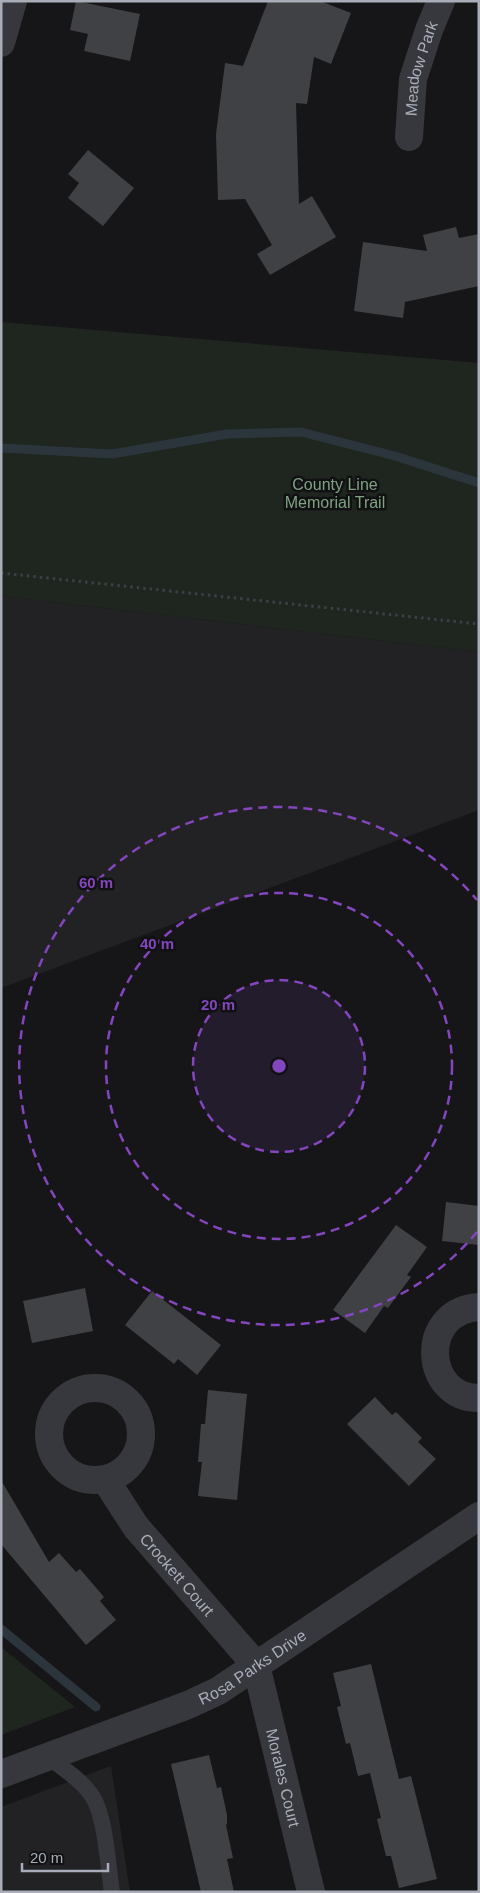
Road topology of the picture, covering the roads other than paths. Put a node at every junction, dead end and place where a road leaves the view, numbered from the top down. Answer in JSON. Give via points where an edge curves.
{"nodes":[{"id":1,"x":13,"y":1,"type":"edge"},
{"id":2,"x":441,"y":1,"type":"edge"},
{"id":3,"x":1,"y":44,"type":"edge"},
{"id":4,"x":409,"y":138,"type":"dead end"},
{"id":5,"x":479,"y":1307,"type":"edge"},
{"id":6,"x":479,"y":1398,"type":"edge"},
{"id":7,"x":105,"y":1478,"type":"dead end"},
{"id":8,"x":479,"y":1516,"type":"edge"},
{"id":9,"x":256,"y":1665,"type":"junction"},
{"id":10,"x":48,"y":1756,"type":"junction"},
{"id":11,"x":1,"y":1774,"type":"edge"},
{"id":12,"x":112,"y":1892,"type":"edge"},
{"id":13,"x":311,"y":1892,"type":"edge"}],
"edges":[{"from":1,"to":3,"type":"street"},
{"from":2,"to":4,"type":"street","name":"Meadow Park","via":[[413,79]]},
{"from":5,"to":6,"type":"street","via":[[457,1313],[446,1322],[434,1348],[440,1376],[449,1387],[462,1395]]},
{"from":7,"to":9,"type":"street","name":"Crockett Court","via":[[136,1527]]},
{"from":8,"to":9,"type":"street","name":"Rosa Parks Drive"},
{"from":9,"to":10,"type":"street","name":"Rosa Parks Drive","via":[[204,1698]]},
{"from":9,"to":13,"type":"street","name":"Morales Court"},
{"from":10,"to":11,"type":"street","name":"Rosa Parks Drive"},
{"from":10,"to":12,"type":"lane","via":[[76,1778],[96,1802]]}]}
